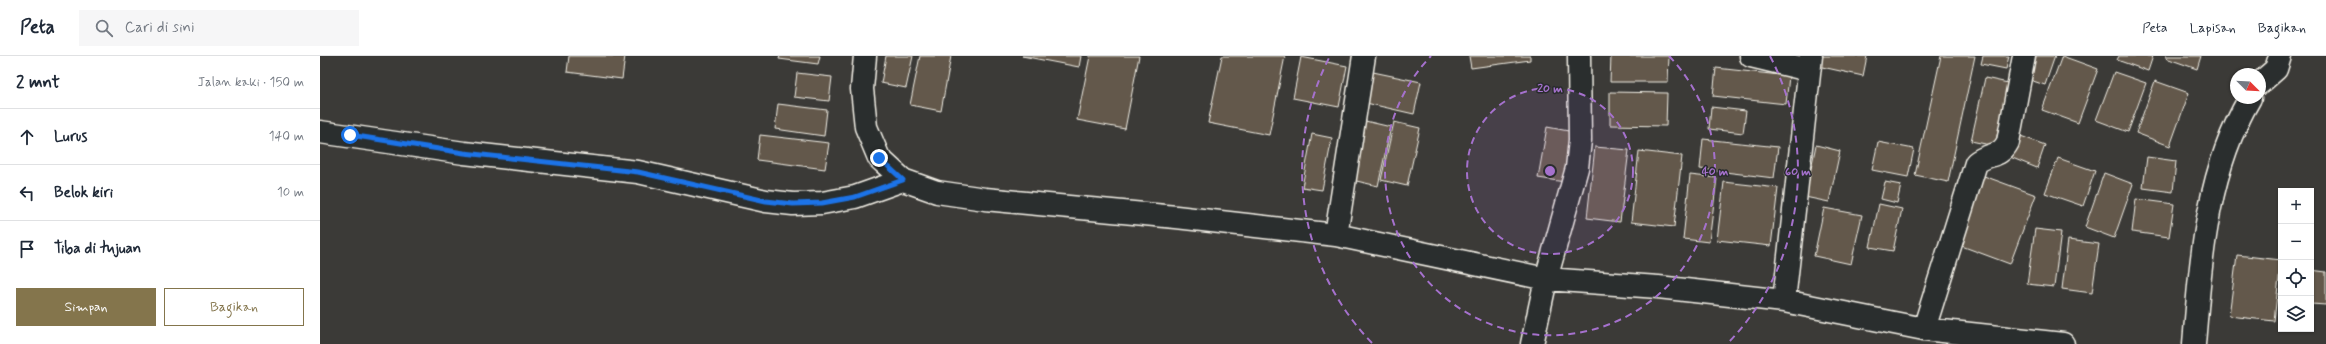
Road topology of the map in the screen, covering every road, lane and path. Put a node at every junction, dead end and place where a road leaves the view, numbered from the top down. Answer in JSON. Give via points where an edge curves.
{"nodes":[{"id":1,"x":865,"y":56,"type":"edge"},
{"id":2,"x":1364,"y":56,"type":"edge"},
{"id":3,"x":1579,"y":56,"type":"edge"},
{"id":4,"x":1752,"y":56,"type":"edge"},
{"id":5,"x":2024,"y":56,"type":"edge"},
{"id":6,"x":2280,"y":56,"type":"edge"},
{"id":7,"x":1810,"y":63,"type":"edge"},
{"id":8,"x":2266,"y":78,"type":"edge"},
{"id":9,"x":2247,"y":104,"type":"edge"},
{"id":10,"x":320,"y":132,"type":"edge"},
{"id":11,"x":903,"y":180,"type":"junction"},
{"id":12,"x":1336,"y":235,"type":"junction"},
{"id":13,"x":1546,"y":279,"type":"junction"},
{"id":14,"x":1784,"y":301,"type":"junction"},
{"id":15,"x":1924,"y":329,"type":"junction"},
{"id":16,"x":1532,"y":344,"type":"edge"},
{"id":17,"x":2062,"y":344,"type":"edge"},
{"id":18,"x":2194,"y":344,"type":"edge"}],
"edges":[{"from":1,"to":11,"type":"street","via":[[862,89],[866,127],[879,158]]},
{"from":2,"to":12,"type":"street"},
{"from":3,"to":13,"type":"street","via":[[1580,140],[1577,168]]},
{"from":4,"to":7,"type":"street"},
{"from":5,"to":15,"type":"street","via":[[2008,142],[1998,155],[1982,158],[1976,163]]},
{"from":6,"to":8,"type":"street","via":[[2276,69]]},
{"from":7,"to":14,"type":"street"},
{"from":9,"to":18,"type":"street","via":[[2234,129],[2213,187],[2200,265]]},
{"from":10,"to":11,"type":"street","via":[[464,153],[638,172],[766,201],[793,204],[822,203],[855,197]]},
{"from":11,"to":12,"type":"street","via":[[937,192],[985,199]]},
{"from":12,"to":13,"type":"street"},
{"from":13,"to":14,"type":"street","via":[[1658,287]]},
{"from":13,"to":16,"type":"street"},
{"from":14,"to":15,"type":"street"},
{"from":15,"to":17,"type":"street"}]}
